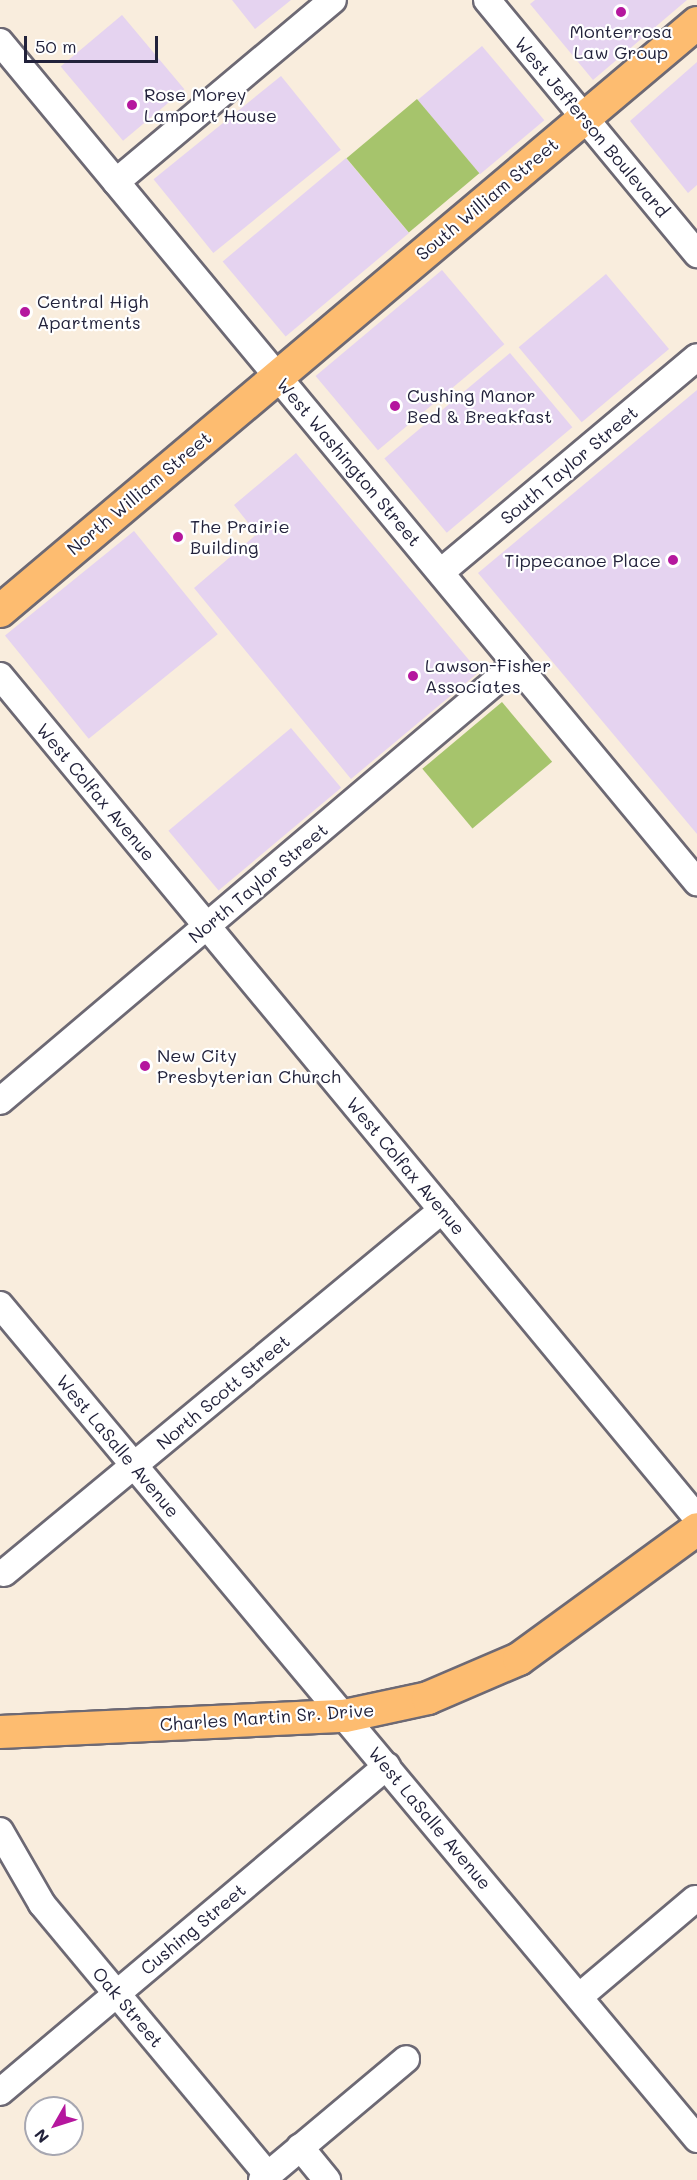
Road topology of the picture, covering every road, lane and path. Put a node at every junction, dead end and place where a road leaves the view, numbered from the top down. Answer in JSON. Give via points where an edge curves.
{"nodes":[{"id":1,"x":333,"y":0,"type":"edge"},
{"id":2,"x":487,"y":0,"type":"edge"},
{"id":3,"x":697,"y":23,"type":"edge"},
{"id":4,"x":0,"y":42,"type":"edge"},
{"id":5,"x":584,"y":118,"type":"junction"},
{"id":6,"x":116,"y":182,"type":"junction"},
{"id":7,"x":697,"y":254,"type":"edge"},
{"id":8,"x":697,"y":357,"type":"edge"},
{"id":9,"x":278,"y":375,"type":"junction"},
{"id":10,"x":441,"y":572,"type":"junction"},
{"id":11,"x":0,"y":611,"type":"edge"},
{"id":12,"x":516,"y":664,"type":"junction"},
{"id":13,"x":0,"y":676,"type":"edge"},
{"id":14,"x":697,"y":882,"type":"edge"},
{"id":15,"x":207,"y":926,"type":"junction"},
{"id":16,"x":0,"y":1101,"type":"edge"},
{"id":17,"x":442,"y":1210,"type":"junction"},
{"id":18,"x":0,"y":1305,"type":"edge"},
{"id":19,"x":133,"y":1464,"type":"junction"},
{"id":20,"x":697,"y":1518,"type":"edge"},
{"id":21,"x":697,"y":1529,"type":"edge"},
{"id":22,"x":4,"y":1573,"type":"dead end"},
{"id":23,"x":345,"y":1716,"type":"junction"},
{"id":24,"x":0,"y":1732,"type":"edge"},
{"id":25,"x":387,"y":1766,"type":"junction"},
{"id":26,"x":0,"y":1831,"type":"edge"},
{"id":27,"x":695,"y":1899,"type":"dead end"},
{"id":28,"x":117,"y":1994,"type":"junction"},
{"id":29,"x":579,"y":1997,"type":"junction"},
{"id":30,"x":406,"y":2059,"type":"dead end"},
{"id":31,"x":0,"y":2092,"type":"edge"},
{"id":32,"x":697,"y":2139,"type":"edge"},
{"id":33,"x":300,"y":2147,"type":"junction"},
{"id":34,"x":265,"y":2178,"type":"edge"},
{"id":35,"x":327,"y":2180,"type":"edge"}],
"edges":[{"from":1,"to":6,"type":"street"},
{"from":2,"to":5,"type":"street","name":"West Jefferson Boulevard"},
{"from":3,"to":5,"type":"main road","name":"South William Street"},
{"from":4,"to":6,"type":"street","name":"West Washington Street"},
{"from":5,"to":7,"type":"street","name":"West Jefferson Boulevard"},
{"from":5,"to":9,"type":"main road","name":"South William Street"},
{"from":6,"to":9,"type":"street","name":"West Washington Street"},
{"from":8,"to":10,"type":"street","name":"South Taylor Street"},
{"from":9,"to":10,"type":"street","name":"West Washington Street"},
{"from":9,"to":11,"type":"main road","name":"North William Street"},
{"from":10,"to":12,"type":"street","name":"West Washington Street"},
{"from":12,"to":14,"type":"street","name":"West Washington Street"},
{"from":12,"to":15,"type":"street","name":"North Taylor Street"},
{"from":13,"to":15,"type":"street","name":"West Colfax Avenue"},
{"from":15,"to":16,"type":"street","name":"North Taylor Street"},
{"from":15,"to":17,"type":"street","name":"West Colfax Avenue"},
{"from":17,"to":19,"type":"street","name":"North Scott Street"},
{"from":17,"to":20,"type":"street","name":"West Colfax Avenue"},
{"from":18,"to":19,"type":"street","name":"West LaSalle Avenue"},
{"from":19,"to":22,"type":"street","name":"North Scott Street"},
{"from":19,"to":23,"type":"street","name":"West LaSalle Avenue"},
{"from":21,"to":23,"type":"main road","name":"Charles Martin Sr. Drive","via":[[587,1614],[497,1671],[428,1698]]},
{"from":23,"to":24,"type":"main road","name":"Charles Martin Sr. Drive"},
{"from":23,"to":25,"type":"street","name":"West LaSalle Avenue"},
{"from":25,"to":28,"type":"street","name":"Cushing Street"},
{"from":25,"to":29,"type":"street","name":"West LaSalle Avenue"},
{"from":26,"to":28,"type":"street","name":"Oak Street","via":[[42,1904]]},
{"from":27,"to":29,"type":"street"},
{"from":28,"to":31,"type":"street","name":"Cushing Street"},
{"from":28,"to":34,"type":"street","name":"Oak Street"},
{"from":29,"to":32,"type":"street","name":"West LaSalle Avenue"},
{"from":30,"to":33,"type":"street"},
{"from":33,"to":34,"type":"street"},
{"from":33,"to":35,"type":"street"}]}
